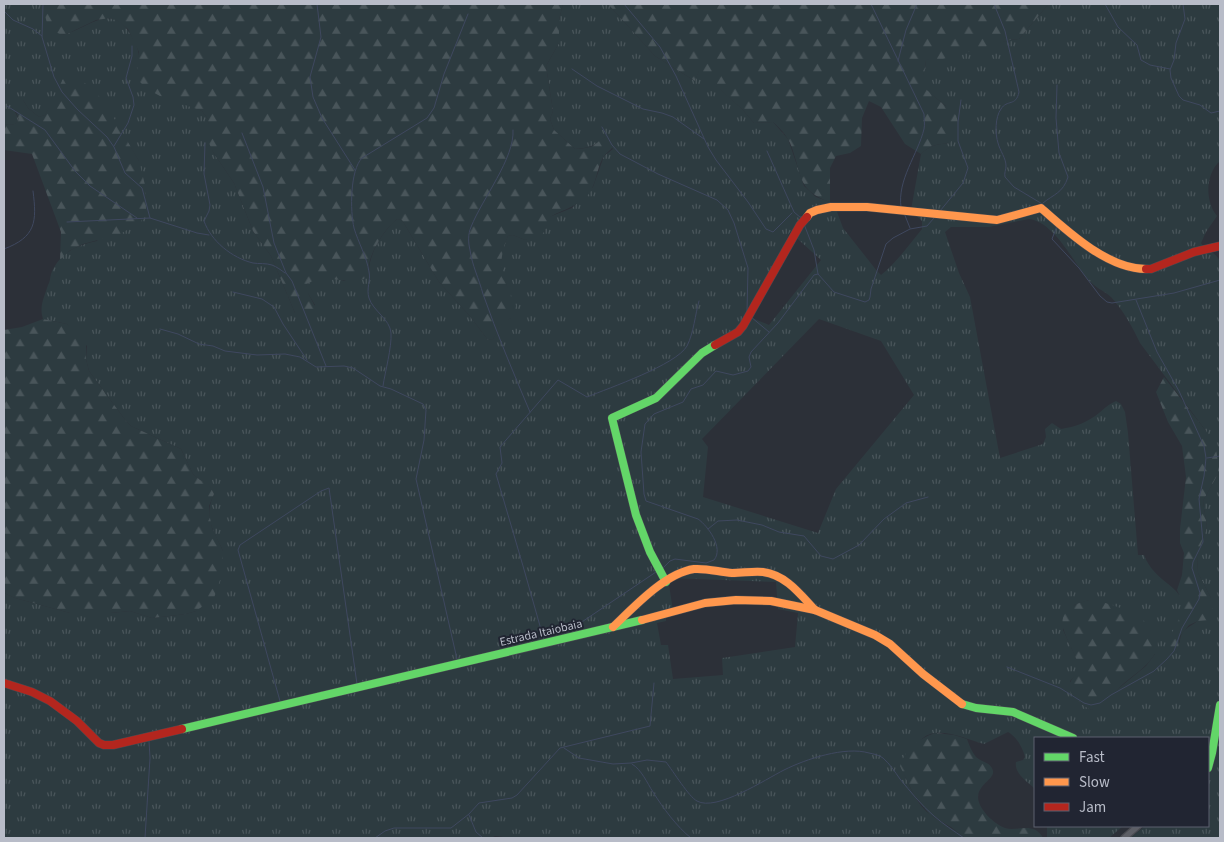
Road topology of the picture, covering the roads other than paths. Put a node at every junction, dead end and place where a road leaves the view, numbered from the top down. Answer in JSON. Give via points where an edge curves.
{"nodes":[{"id":1,"x":1220,"y":246,"type":"edge"},
{"id":2,"x":666,"y":582,"type":"junction"},
{"id":3,"x":815,"y":610,"type":"junction"},
{"id":4,"x":612,"y":628,"type":"junction"},
{"id":5,"x":4,"y":683,"type":"edge"},
{"id":6,"x":1220,"y":705,"type":"edge"},
{"id":7,"x":1071,"y":737,"type":"edge"},
{"id":8,"x":1209,"y":765,"type":"edge"},
{"id":9,"x":1137,"y":827,"type":"edge"},
{"id":10,"x":1124,"y":838,"type":"edge"}],
"edges":[{"from":1,"to":2,"type":"street","via":[[1143,270],[1104,255],[1073,236],[1041,208],[997,220],[867,206],[831,207],[810,213],[738,332],[702,353],[656,398],[612,418],[636,515]]},
{"from":2,"to":3,"type":"street","via":[[683,572],[697,569],[766,573],[780,576]]},
{"from":2,"to":4,"type":"street"},
{"from":3,"to":4,"type":"street","name":"Estrada Itaiobaia","via":[[761,600],[721,600]]},
{"from":3,"to":7,"type":"street","name":"Estrada Itaiobaia","via":[[883,639],[960,703],[1013,712]]},
{"from":4,"to":5,"type":"street","name":"Estrada Itaiobaia","via":[[113,745],[99,743],[73,716],[46,700]]},
{"from":6,"to":8,"type":"street"},
{"from":9,"to":10,"type":"street"}]}
